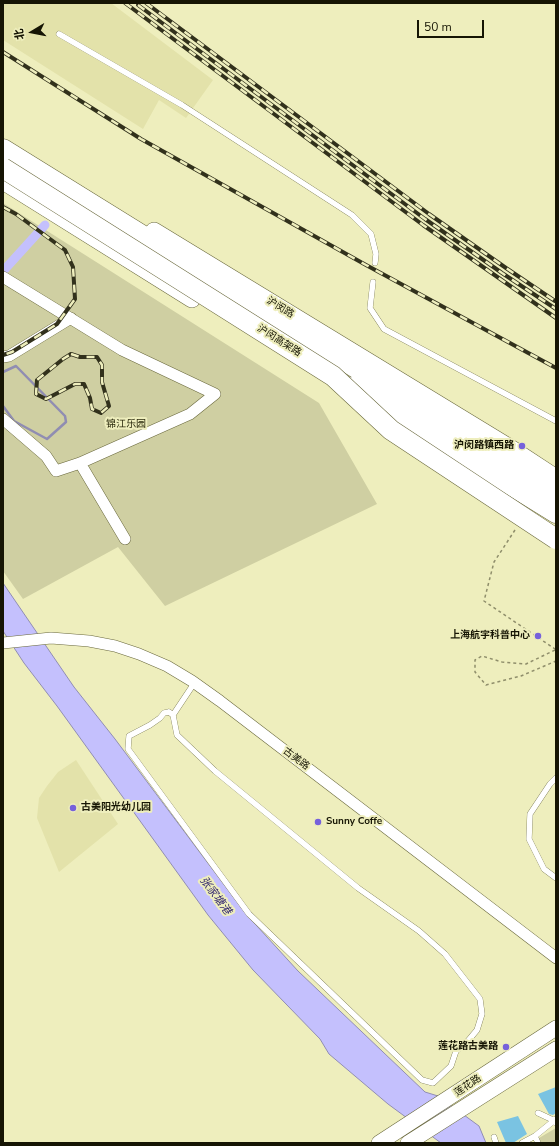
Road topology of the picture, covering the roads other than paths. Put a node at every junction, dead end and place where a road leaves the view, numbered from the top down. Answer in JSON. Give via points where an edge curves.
{"nodes":[{"id":1,"x":59,"y":34,"type":"dead end"},
{"id":2,"x":3,"y":139,"type":"edge"},
{"id":3,"x":3,"y":148,"type":"edge"},
{"id":4,"x":3,"y":160,"type":"edge"},
{"id":5,"x":13,"y":172,"type":"edge"},
{"id":6,"x":375,"y":263,"type":"dead end"},
{"id":7,"x":3,"y":277,"type":"edge"},
{"id":8,"x":373,"y":282,"type":"dead end"},
{"id":9,"x":70,"y":318,"type":"junction"},
{"id":10,"x":3,"y":357,"type":"edge"},
{"id":11,"x":333,"y":376,"type":"junction"},
{"id":12,"x":3,"y":419,"type":"edge"},
{"id":13,"x":556,"y":421,"type":"edge"},
{"id":14,"x":80,"y":463,"type":"junction"},
{"id":15,"x":556,"y":478,"type":"edge"},
{"id":16,"x":556,"y":492,"type":"edge"},
{"id":17,"x":556,"y":513,"type":"edge"},
{"id":18,"x":556,"y":524,"type":"edge"},
{"id":19,"x":125,"y":539,"type":"dead end"},
{"id":20,"x":556,"y":539,"type":"edge"},
{"id":21,"x":3,"y":642,"type":"edge"},
{"id":22,"x":195,"y":682,"type":"junction"},
{"id":23,"x":173,"y":715,"type":"junction"},
{"id":24,"x":556,"y":778,"type":"edge"},
{"id":25,"x":556,"y":878,"type":"edge"},
{"id":26,"x":556,"y":958,"type":"edge"},
{"id":27,"x":556,"y":1028,"type":"edge"},
{"id":28,"x":556,"y":1049,"type":"edge"},
{"id":29,"x":538,"y":1113,"type":"dead end"},
{"id":30,"x":555,"y":1121,"type":"edge"},
{"id":31,"x":535,"y":1136,"type":"junction"},
{"id":32,"x":379,"y":1143,"type":"edge"},
{"id":33,"x":408,"y":1143,"type":"edge"},
{"id":34,"x":522,"y":1143,"type":"edge"},
{"id":35,"x":538,"y":1143,"type":"edge"}],
"edges":[{"from":1,"to":6,"type":"lane","via":[[182,105],[352,215],[371,234],[376,254]]},
{"from":2,"to":15,"type":"main road","name":"沪闵路","via":[[516,451]]},
{"from":3,"to":5,"type":"highway"},
{"from":4,"to":5,"type":"main road"},
{"from":5,"to":11,"type":"highway","name":"沪闵高架路","bridge":true},
{"from":5,"to":16,"type":"highway","name":"沪闵高架路"},
{"from":5,"to":18,"type":"main road","via":[[83,210],[94,238]]},
{"from":7,"to":9,"type":"street"},
{"from":8,"to":13,"type":"lane","via":[[370,308],[384,329]]},
{"from":9,"to":10,"type":"street","via":[[9,356]]},
{"from":9,"to":14,"type":"street","via":[[122,350],[215,394],[190,414]]},
{"from":11,"to":17,"type":"highway","name":"沪闵高架路","bridge":true},
{"from":11,"to":20,"type":"highway","bridge":true,"via":[[391,430]]},
{"from":12,"to":14,"type":"street","via":[[46,456],[56,471]]},
{"from":14,"to":19,"type":"street"},
{"from":21,"to":22,"type":"street","name":"古美路","via":[[51,638],[115,646],[166,666]]},
{"from":22,"to":23,"type":"lane"},
{"from":22,"to":26,"type":"street","name":"古美路"},
{"from":23,"to":23,"type":"lane","via":[[169,712],[164,713],[150,725],[129,736],[128,749],[248,914],[422,1080],[433,1083],[451,1066],[456,1051],[477,1030],[482,1014],[480,999],[445,954],[419,931],[358,888],[215,771],[177,735]]},
{"from":24,"to":25,"type":"lane","via":[[530,814],[529,839],[544,869]]},
{"from":27,"to":32,"type":"main road","name":"莲花路"},
{"from":28,"to":33,"type":"main road","name":"莲花路"},
{"from":29,"to":30,"type":"lane"},
{"from":30,"to":31,"type":"lane"},
{"from":31,"to":34,"type":"lane"},
{"from":31,"to":35,"type":"lane"}]}
